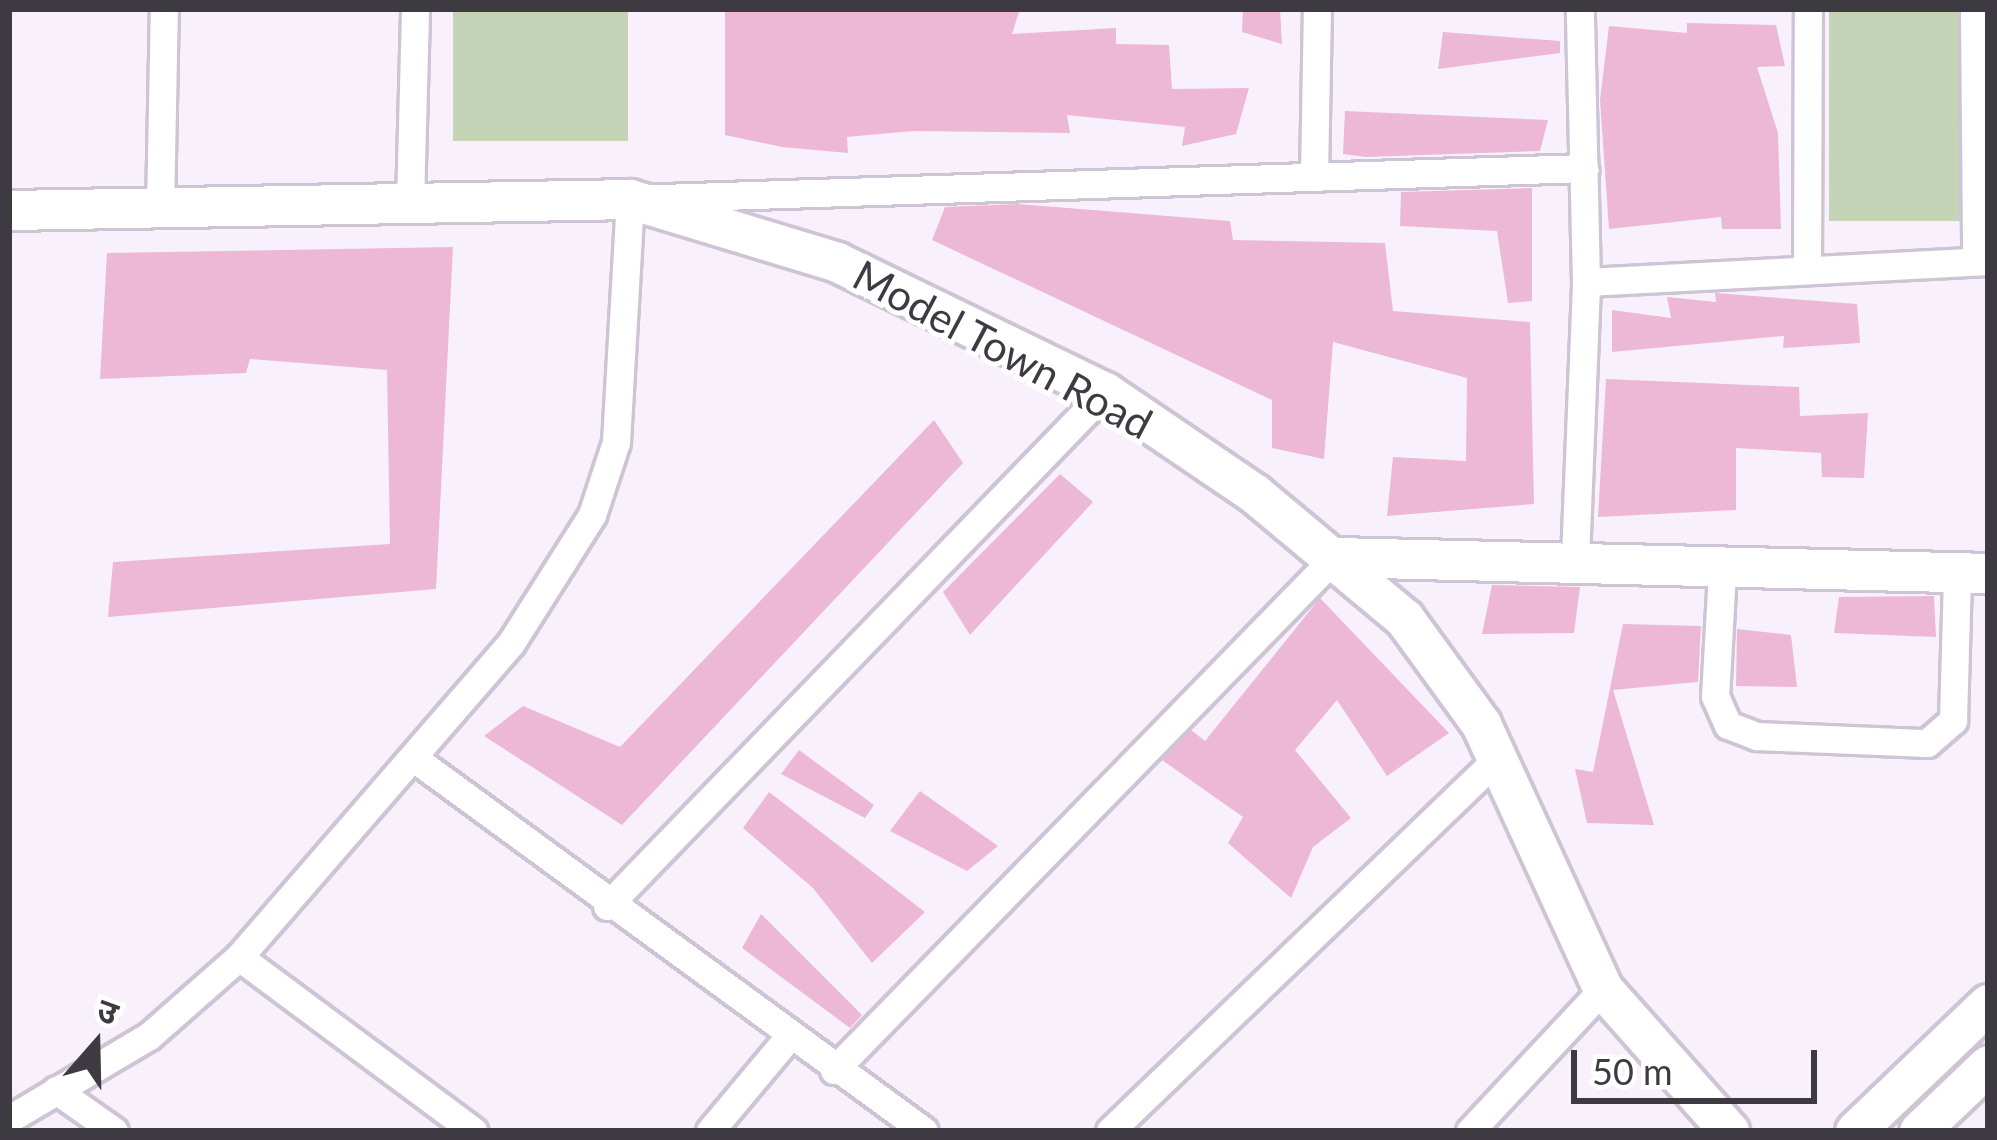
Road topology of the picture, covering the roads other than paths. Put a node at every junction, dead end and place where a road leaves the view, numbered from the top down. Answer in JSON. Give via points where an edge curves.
{"nodes":[{"id":1,"x":164,"y":9,"type":"edge"},
{"id":2,"x":415,"y":9,"type":"edge"},
{"id":3,"x":1317,"y":9,"type":"edge"},
{"id":4,"x":1580,"y":9,"type":"edge"},
{"id":5,"x":1808,"y":9,"type":"edge"},
{"id":6,"x":1974,"y":9,"type":"edge"},
{"id":7,"x":1584,"y":168,"type":"junction"},
{"id":8,"x":1314,"y":177,"type":"junction"},
{"id":9,"x":630,"y":199,"type":"junction"},
{"id":10,"x":410,"y":203,"type":"junction"},
{"id":11,"x":9,"y":210,"type":"edge"},
{"id":12,"x":160,"y":210,"type":"junction"},
{"id":13,"x":1982,"y":261,"type":"edge"},
{"id":14,"x":1807,"y":266,"type":"junction"},
{"id":15,"x":1586,"y":282,"type":"junction"},
{"id":16,"x":1105,"y":392,"type":"junction"},
{"id":17,"x":1335,"y":557,"type":"junction"},
{"id":18,"x":1575,"y":559,"type":"junction"},
{"id":19,"x":1722,"y":572,"type":"junction"},
{"id":20,"x":1972,"y":574,"type":"edge"},
{"id":21,"x":415,"y":759,"type":"junction"},
{"id":22,"x":1497,"y":759,"type":"junction"},
{"id":23,"x":607,"y":906,"type":"junction"},
{"id":24,"x":239,"y":957,"type":"junction"},
{"id":25,"x":1603,"y":988,"type":"junction"},
{"id":26,"x":1988,"y":1004,"type":"edge"},
{"id":27,"x":787,"y":1040,"type":"junction"},
{"id":28,"x":1988,"y":1065,"type":"edge"},
{"id":29,"x":834,"y":1070,"type":"junction"},
{"id":30,"x":56,"y":1090,"type":"junction"},
{"id":31,"x":9,"y":1119,"type":"edge"},
{"id":32,"x":114,"y":1131,"type":"edge"},
{"id":33,"x":473,"y":1131,"type":"edge"},
{"id":34,"x":710,"y":1131,"type":"edge"},
{"id":35,"x":924,"y":1131,"type":"edge"},
{"id":36,"x":1110,"y":1131,"type":"edge"},
{"id":37,"x":1470,"y":1131,"type":"edge"},
{"id":38,"x":1729,"y":1131,"type":"edge"},
{"id":39,"x":1856,"y":1131,"type":"edge"},
{"id":40,"x":1919,"y":1131,"type":"edge"}],
"edges":[{"from":1,"to":12,"type":"street"},
{"from":2,"to":10,"type":"street"},
{"from":3,"to":8,"type":"street"},
{"from":4,"to":7,"type":"street"},
{"from":5,"to":14,"type":"street"},
{"from":6,"to":13,"type":"street"},
{"from":7,"to":8,"type":"street"},
{"from":7,"to":15,"type":"street"},
{"from":8,"to":9,"type":"street"},
{"from":9,"to":10,"type":"street","name":"Model Town Road"},
{"from":9,"to":16,"type":"street","name":"Model Town Road","via":[[837,262]]},
{"from":9,"to":21,"type":"street","via":[[616,442],[592,515],[512,643]]},
{"from":10,"to":12,"type":"street","name":"Model Town Road"},
{"from":11,"to":12,"type":"street","name":"Model Town Road"},
{"from":13,"to":14,"type":"street"},
{"from":14,"to":15,"type":"street"},
{"from":15,"to":18,"type":"street"},
{"from":16,"to":17,"type":"street","name":"Model Town Road"},
{"from":16,"to":23,"type":"street"},
{"from":17,"to":18,"type":"street"},
{"from":17,"to":22,"type":"street","name":"Model Town Road","via":[[1417,635]]},
{"from":17,"to":29,"type":"street"},
{"from":18,"to":19,"type":"street"},
{"from":19,"to":20,"type":"street"},
{"from":19,"to":20,"type":"street","via":[[1715,696],[1728,725],[1757,736],[1927,742],[1953,720]]},
{"from":21,"to":23,"type":"street"},
{"from":21,"to":24,"type":"street"},
{"from":22,"to":25,"type":"street","name":"Model Town Road"},
{"from":22,"to":36,"type":"street"},
{"from":23,"to":27,"type":"street"},
{"from":24,"to":30,"type":"street","via":[[148,1036]]},
{"from":24,"to":33,"type":"street"},
{"from":25,"to":37,"type":"street"},
{"from":25,"to":38,"type":"street","name":"Model Town Road"},
{"from":26,"to":39,"type":"street"},
{"from":27,"to":29,"type":"street"},
{"from":27,"to":34,"type":"street"},
{"from":28,"to":40,"type":"street"},
{"from":29,"to":35,"type":"street"},
{"from":30,"to":31,"type":"street"},
{"from":30,"to":32,"type":"street"}]}
